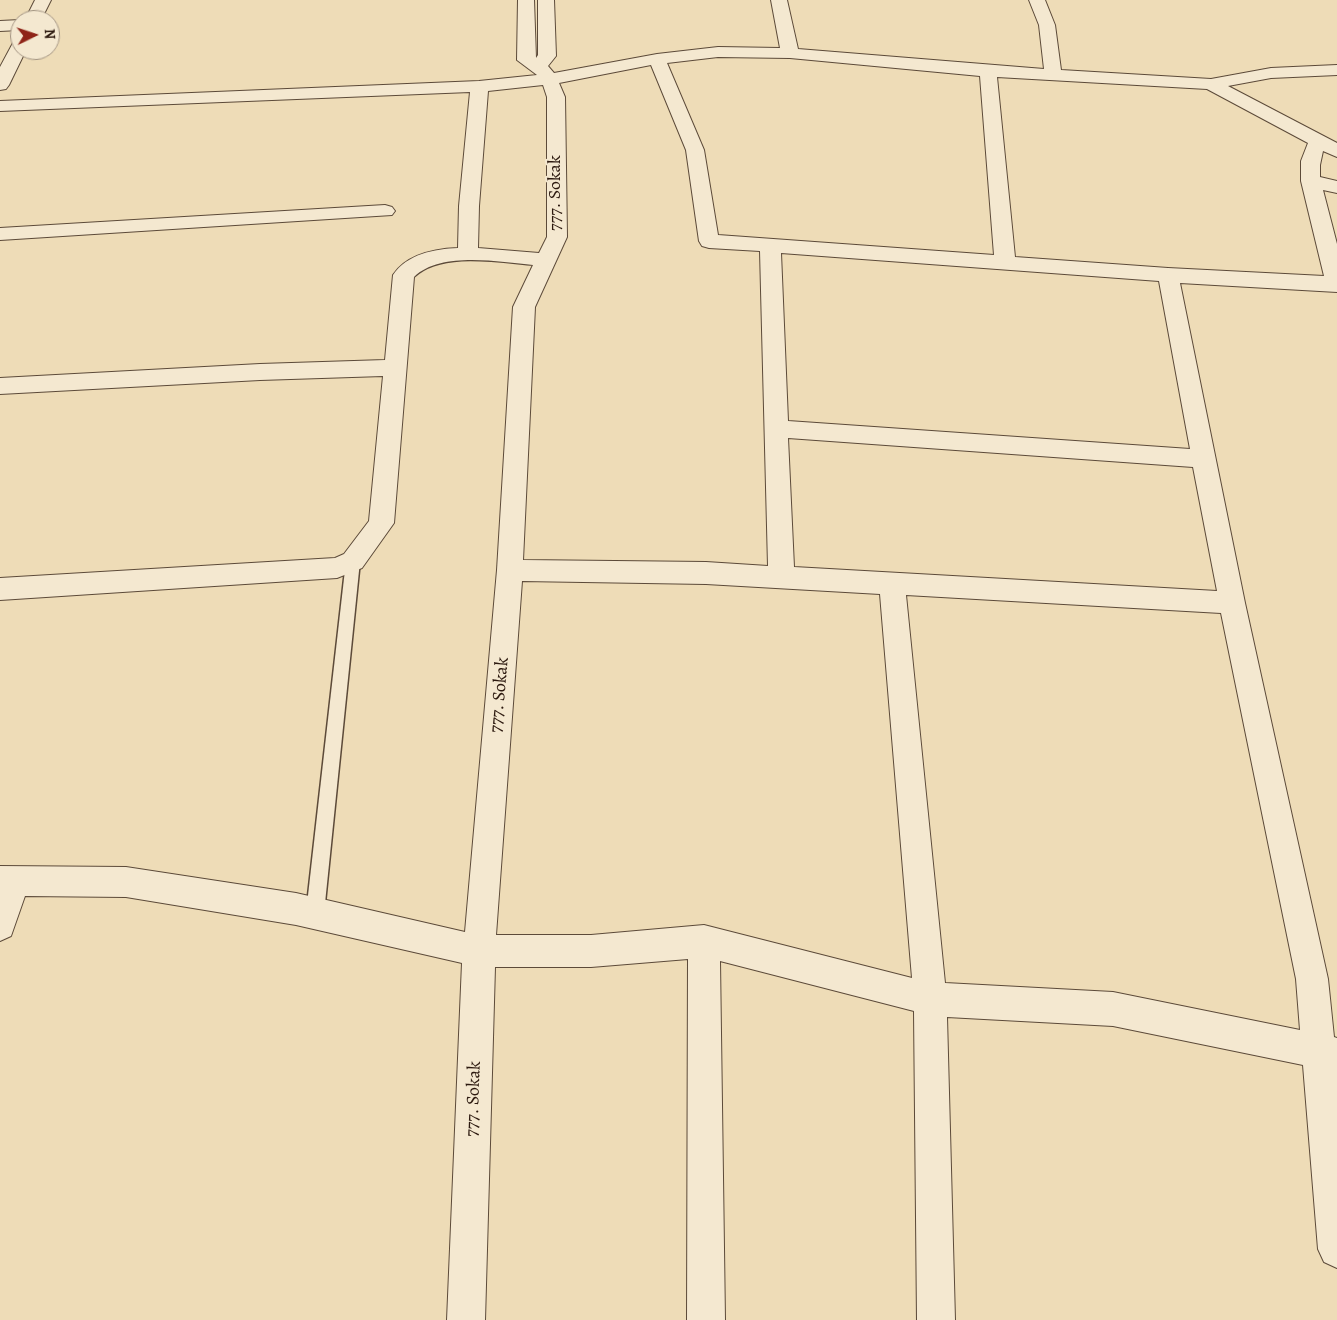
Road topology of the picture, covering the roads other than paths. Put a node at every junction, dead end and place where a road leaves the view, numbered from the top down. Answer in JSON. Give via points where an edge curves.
{"nodes":[{"id":1,"x":526,"y":0,"type":"edge"},
{"id":2,"x":546,"y":0,"type":"edge"},
{"id":3,"x":779,"y":0,"type":"edge"},
{"id":4,"x":1037,"y":0,"type":"edge"},
{"id":5,"x":790,"y":53,"type":"junction"},
{"id":6,"x":657,"y":59,"type":"junction"},
{"id":7,"x":12,"y":60,"type":"edge"},
{"id":8,"x":1337,"y":70,"type":"edge"},
{"id":9,"x":988,"y":71,"type":"junction"},
{"id":10,"x":544,"y":72,"type":"junction"},
{"id":11,"x":1053,"y":74,"type":"junction"},
{"id":12,"x":1211,"y":84,"type":"junction"},
{"id":13,"x":0,"y":85,"type":"edge"},
{"id":14,"x":479,"y":86,"type":"junction"},
{"id":15,"x":0,"y":106,"type":"edge"},
{"id":16,"x":1318,"y":141,"type":"junction"},
{"id":17,"x":1337,"y":151,"type":"edge"},
{"id":18,"x":1311,"y":181,"type":"junction"},
{"id":19,"x":1337,"y":187,"type":"edge"},
{"id":20,"x":385,"y":211,"type":"dead end"},
{"id":21,"x":2,"y":237,"type":"edge"},
{"id":22,"x":770,"y":246,"type":"junction"},
{"id":23,"x":468,"y":252,"type":"junction"},
{"id":24,"x":546,"y":260,"type":"junction"},
{"id":25,"x":1005,"y":264,"type":"junction"},
{"id":26,"x":1168,"y":275,"type":"junction"},
{"id":27,"x":1337,"y":284,"type":"edge"},
{"id":28,"x":396,"y":368,"type":"junction"},
{"id":29,"x":0,"y":386,"type":"edge"},
{"id":30,"x":776,"y":429,"type":"junction"},
{"id":31,"x":1204,"y":459,"type":"junction"},
{"id":32,"x":353,"y":561,"type":"junction"},
{"id":33,"x":510,"y":570,"type":"junction"},
{"id":34,"x":781,"y":577,"type":"junction"},
{"id":35,"x":892,"y":583,"type":"junction"},
{"id":36,"x":0,"y":589,"type":"edge"},
{"id":37,"x":1232,"y":603,"type":"junction"},
{"id":38,"x":7,"y":881,"type":"edge"},
{"id":39,"x":315,"y":913,"type":"junction"},
{"id":40,"x":0,"y":925,"type":"edge"},
{"id":41,"x":704,"y":940,"type":"junction"},
{"id":42,"x":480,"y":951,"type":"junction"},
{"id":43,"x":930,"y":999,"type":"junction"},
{"id":44,"x":1328,"y":1053,"type":"edge"},
{"id":45,"x":1337,"y":1249,"type":"edge"},
{"id":46,"x":466,"y":1320,"type":"edge"},
{"id":47,"x":706,"y":1320,"type":"edge"},
{"id":48,"x":936,"y":1320,"type":"edge"}],
"edges":[{"from":1,"to":10,"type":"street","via":[[526,60]]},
{"from":2,"to":10,"type":"street","via":[[547,56]]},
{"from":3,"to":5,"type":"street"},
{"from":4,"to":11,"type":"street","via":[[1042,6],[1048,33]]},
{"from":5,"to":6,"type":"street","via":[[718,52]]},
{"from":5,"to":9,"type":"street"},
{"from":6,"to":10,"type":"street"},
{"from":6,"to":22,"type":"street","via":[[695,150],[709,241]]},
{"from":7,"to":13,"type":"street"},
{"from":8,"to":12,"type":"street","via":[[1271,73]]},
{"from":9,"to":11,"type":"street"},
{"from":9,"to":25,"type":"street"},
{"from":10,"to":14,"type":"street"},
{"from":10,"to":24,"type":"street","name":"777. Sokak","via":[[556,97],[557,237]]},
{"from":11,"to":12,"type":"street"},
{"from":12,"to":16,"type":"street"},
{"from":14,"to":15,"type":"street"},
{"from":14,"to":23,"type":"street"},
{"from":16,"to":17,"type":"street"},
{"from":16,"to":18,"type":"street","via":[[1309,164]]},
{"from":18,"to":19,"type":"street"},
{"from":18,"to":27,"type":"street"},
{"from":20,"to":21,"type":"street"},
{"from":22,"to":25,"type":"street"},
{"from":22,"to":30,"type":"street"},
{"from":23,"to":24,"type":"street"},
{"from":23,"to":28,"type":"street","via":[[424,260],[409,268],[404,275]]},
{"from":24,"to":33,"type":"street","name":"777. Sokak","via":[[524,307]]},
{"from":25,"to":26,"type":"street"},
{"from":26,"to":27,"type":"street"},
{"from":26,"to":31,"type":"street"},
{"from":28,"to":29,"type":"street"},
{"from":28,"to":32,"type":"street","via":[[381,523]]},
{"from":30,"to":31,"type":"street"},
{"from":30,"to":34,"type":"street"},
{"from":31,"to":37,"type":"street"},
{"from":32,"to":36,"type":"street","via":[[337,568]]},
{"from":32,"to":39,"type":"lane"},
{"from":33,"to":34,"type":"street"},
{"from":33,"to":42,"type":"street","name":"777. Sokak"},
{"from":34,"to":35,"type":"street"},
{"from":35,"to":37,"type":"street"},
{"from":35,"to":43,"type":"street"},
{"from":37,"to":44,"type":"street"},
{"from":38,"to":39,"type":"street","via":[[126,882]]},
{"from":38,"to":40,"type":"street"},
{"from":39,"to":42,"type":"street"},
{"from":41,"to":42,"type":"street","via":[[591,951]]},
{"from":41,"to":43,"type":"street"},
{"from":41,"to":47,"type":"street"},
{"from":42,"to":46,"type":"street","name":"777. Sokak"},
{"from":43,"to":44,"type":"street","via":[[1113,1009]]},
{"from":43,"to":48,"type":"street"},
{"from":44,"to":45,"type":"street"}]}
